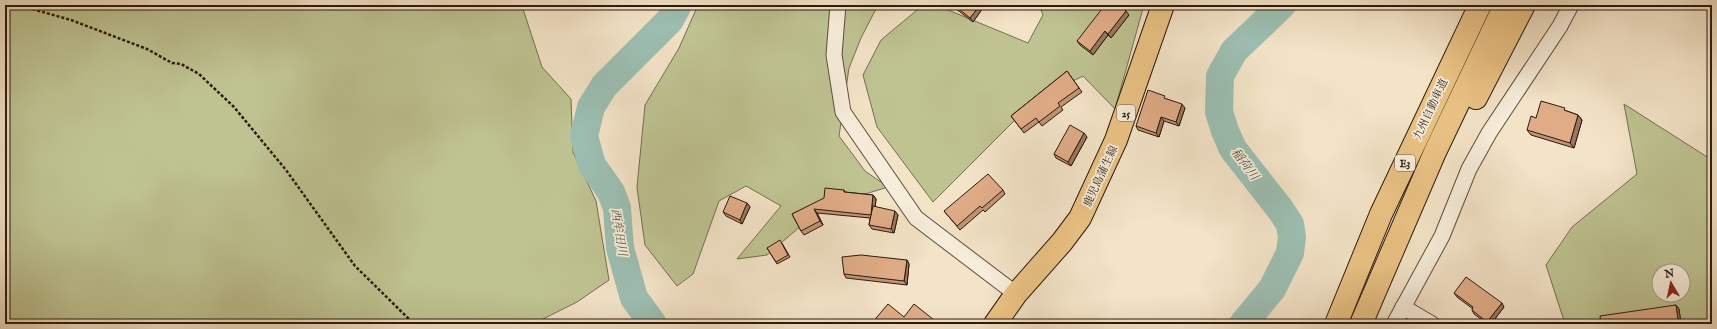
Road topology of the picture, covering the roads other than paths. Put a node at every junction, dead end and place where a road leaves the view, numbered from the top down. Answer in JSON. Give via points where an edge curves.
{"nodes":[{"id":1,"x":838,"y":5,"type":"edge"},
{"id":2,"x":1163,"y":5,"type":"edge"},
{"id":3,"x":1480,"y":5,"type":"edge"},
{"id":4,"x":1504,"y":5,"type":"edge"},
{"id":5,"x":1524,"y":5,"type":"edge"},
{"id":6,"x":1571,"y":5,"type":"edge"},
{"id":7,"x":1398,"y":234,"type":"junction"},
{"id":8,"x":1016,"y":294,"type":"junction"},
{"id":9,"x":1403,"y":307,"type":"junction"},
{"id":10,"x":995,"y":324,"type":"edge"},
{"id":11,"x":1336,"y":324,"type":"edge"},
{"id":12,"x":1361,"y":324,"type":"edge"},
{"id":13,"x":1394,"y":324,"type":"edge"},
{"id":14,"x":1432,"y":324,"type":"edge"}],
"edges":[{"from":1,"to":8,"type":"street","via":[[834,55],[843,112],[916,218]]},
{"from":2,"to":8,"type":"main road","name":"鹿児島蒲生線","number":"25","via":[[1116,140],[1092,195],[1080,218],[1062,242]]},
{"from":3,"to":11,"type":"main road","name":"九州自動車道","number":"E3","via":[[1381,214]]},
{"from":4,"to":7,"type":"main road","name":"九州自動車道","number":"E3"},
{"from":5,"to":7,"type":"main road","via":[[1447,155]]},
{"from":6,"to":9,"type":"street","via":[[1560,26],[1489,133],[1470,169],[1442,236]]},
{"from":7,"to":12,"type":"main road","name":"九州自動車道","number":"E3"},
{"from":8,"to":10,"type":"main road","name":"鹿児島蒲生線","number":"25"},
{"from":9,"to":13,"type":"street"},
{"from":9,"to":14,"type":"street"}]}
